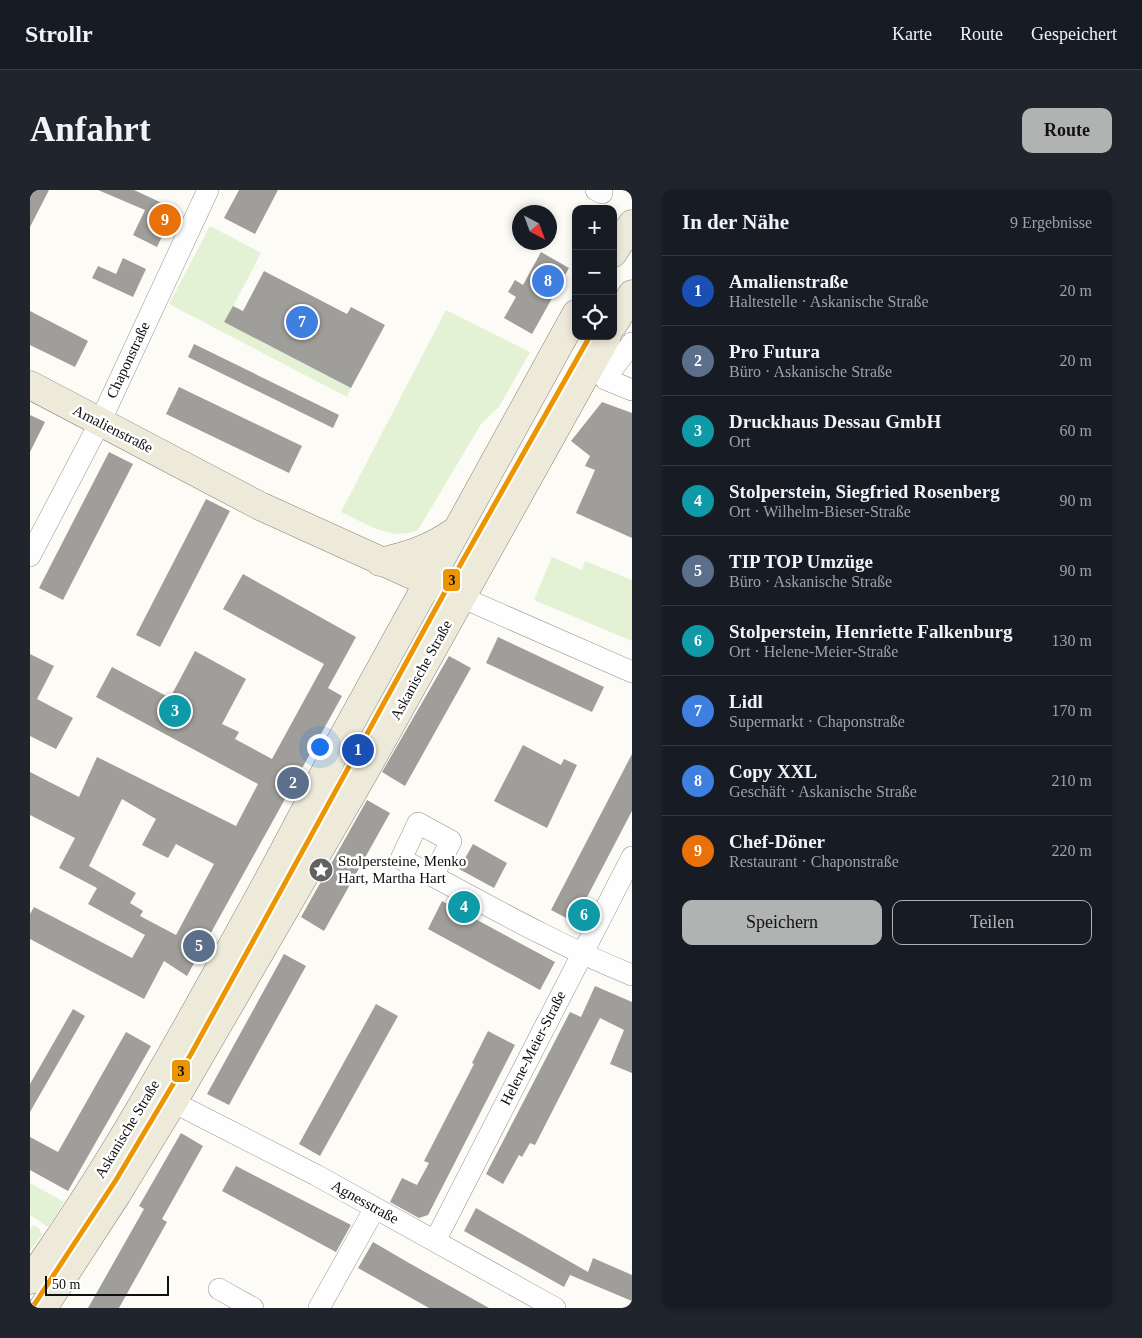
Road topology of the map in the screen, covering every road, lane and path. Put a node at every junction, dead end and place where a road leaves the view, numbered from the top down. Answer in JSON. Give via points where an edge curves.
{"nodes":[{"id":1,"x":208,"y":190,"type":"edge"},
{"id":2,"x":632,"y":224,"type":"edge"},
{"id":3,"x":615,"y":250,"type":"edge"},
{"id":4,"x":632,"y":294,"type":"edge"},
{"id":5,"x":617,"y":318,"type":"edge"},
{"id":6,"x":572,"y":321,"type":"edge"},
{"id":7,"x":605,"y":340,"type":"edge"},
{"id":8,"x":632,"y":343,"type":"edge"},
{"id":9,"x":30,"y":386,"type":"edge"},
{"id":10,"x":632,"y":390,"type":"edge"},
{"id":11,"x":100,"y":422,"type":"junction"},
{"id":12,"x":455,"y":531,"type":"junction"},
{"id":13,"x":30,"y":556,"type":"edge"},
{"id":14,"x":380,"y":562,"type":"junction"},
{"id":15,"x":427,"y":582,"type":"junction"},
{"id":16,"x":461,"y":597,"type":"junction"},
{"id":17,"x":632,"y":672,"type":"edge"},
{"id":18,"x":632,"y":856,"type":"edge"},
{"id":19,"x":433,"y":876,"type":"dead end"},
{"id":20,"x":581,"y":954,"type":"junction"},
{"id":21,"x":632,"y":974,"type":"edge"},
{"id":22,"x":173,"y":1102,"type":"junction"},
{"id":23,"x":375,"y":1208,"type":"junction"},
{"id":24,"x":435,"y":1241,"type":"junction"},
{"id":25,"x":30,"y":1280,"type":"edge"},
{"id":26,"x":219,"y":1289,"type":"dead end"},
{"id":27,"x":43,"y":1308,"type":"edge"},
{"id":28,"x":253,"y":1308,"type":"edge"},
{"id":29,"x":319,"y":1308,"type":"edge"},
{"id":30,"x":555,"y":1308,"type":"edge"}],
"edges":[{"from":1,"to":11,"type":"street","name":"Chaponstraße"},
{"from":2,"to":3,"type":"main road"},
{"from":4,"to":5,"type":"main road"},
{"from":6,"to":12,"type":"main road","name":"Askanische Straße"},
{"from":7,"to":16,"type":"main road","name":"Askanische Straße"},
{"from":8,"to":10,"type":"street","via":[[606,379]]},
{"from":9,"to":11,"type":"main road","name":"Amalienstraße"},
{"from":11,"to":13,"type":"street","name":"Chaponstraße"},
{"from":11,"to":14,"type":"main road","name":"Amalienstraße","via":[[260,506]]},
{"from":12,"to":14,"type":"main road","via":[[418,552]]},
{"from":12,"to":15,"type":"main road","name":"Askanische Straße"},
{"from":14,"to":15,"type":"main road","name":"Amalienstraße"},
{"from":15,"to":16,"type":"main road","name":"Amalienstraße"},
{"from":15,"to":25,"type":"main road","name":"Askanische Straße","via":[[309,806],[147,1097]]},
{"from":16,"to":17,"type":"street","name":"Amalienstraße"},
{"from":16,"to":22,"type":"main road","name":"Askanische Straße","via":[[380,745]]},
{"from":18,"to":20,"type":"street","name":"Helene-Meier-Straße"},
{"from":19,"to":20,"type":"street"},
{"from":20,"to":21,"type":"street"},
{"from":20,"to":24,"type":"street","name":"Helene-Meier-Straße"},
{"from":22,"to":23,"type":"street","name":"Agnesstraße"},
{"from":22,"to":27,"type":"main road","name":"Askanische Straße"},
{"from":23,"to":24,"type":"street","name":"Agnesstraße"},
{"from":23,"to":29,"type":"street"},
{"from":24,"to":30,"type":"street","name":"Agnesstraße"},
{"from":26,"to":28,"type":"street"}]}
